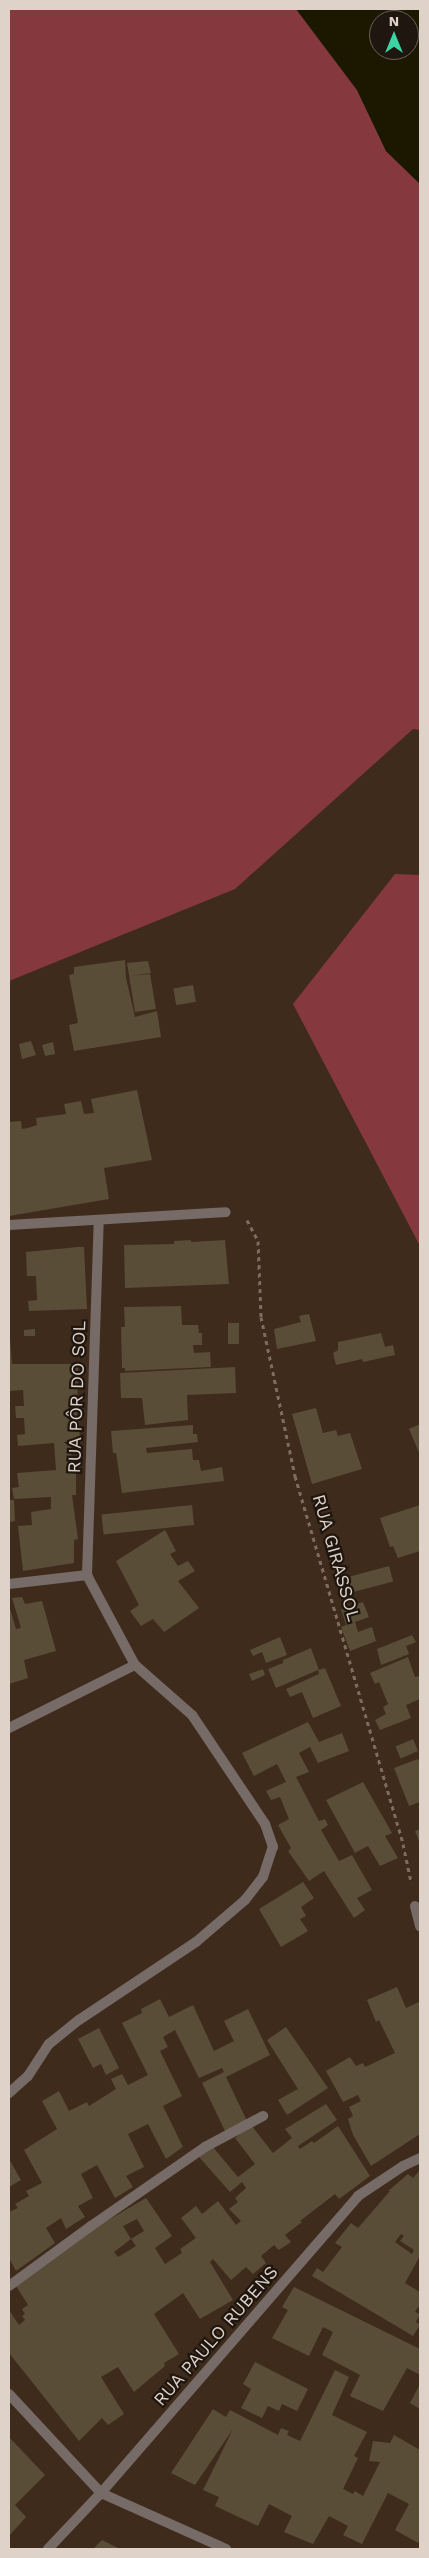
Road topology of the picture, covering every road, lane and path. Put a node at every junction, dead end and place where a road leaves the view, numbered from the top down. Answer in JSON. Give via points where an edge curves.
{"nodes":[{"id":1,"x":226,"y":1212,"type":"joint"},
{"id":2,"x":99,"y":1220,"type":"junction"},
{"id":3,"x":9,"y":1225,"type":"edge"},
{"id":4,"x":87,"y":1575,"type":"junction"},
{"id":5,"x":9,"y":1584,"type":"edge"},
{"id":6,"x":135,"y":1665,"type":"junction"},
{"id":7,"x":9,"y":1728,"type":"edge"},
{"id":8,"x":415,"y":1906,"type":"joint"},
{"id":9,"x":420,"y":1926,"type":"edge"},
{"id":10,"x":9,"y":2093,"type":"edge"},
{"id":11,"x":263,"y":2116,"type":"dead end"},
{"id":12,"x":420,"y":2158,"type":"edge"},
{"id":13,"x":9,"y":2286,"type":"edge"},
{"id":14,"x":9,"y":2394,"type":"edge"},
{"id":15,"x":101,"y":2493,"type":"junction"},
{"id":16,"x":48,"y":2549,"type":"edge"},
{"id":17,"x":226,"y":2549,"type":"edge"}],
"edges":[{"from":1,"to":2,"type":"street"},
{"from":1,"to":8,"type":"path","name":"RUA GIRASSOL","via":[[235,1212],[249,1221],[258,1241],[260,1317],[295,1476],[403,1844]]},
{"from":2,"to":3,"type":"street"},
{"from":2,"to":4,"type":"street","name":"RUA PÔR DO SOL"},
{"from":4,"to":5,"type":"street"},
{"from":4,"to":6,"type":"street"},
{"from":6,"to":7,"type":"street"},
{"from":6,"to":10,"type":"street","via":[[192,1715],[265,1824],[274,1846],[264,1877],[245,1900],[196,1942],[79,2020],[49,2044],[28,2076]]},
{"from":8,"to":9,"type":"street"},
{"from":11,"to":13,"type":"street","via":[[205,2147]]},
{"from":12,"to":15,"type":"street","name":"RUA PAULO RUBENS","via":[[358,2196]]},
{"from":14,"to":15,"type":"street"},
{"from":15,"to":16,"type":"street","name":"RUA PAULO RUBENS"},
{"from":15,"to":17,"type":"street"}]}
